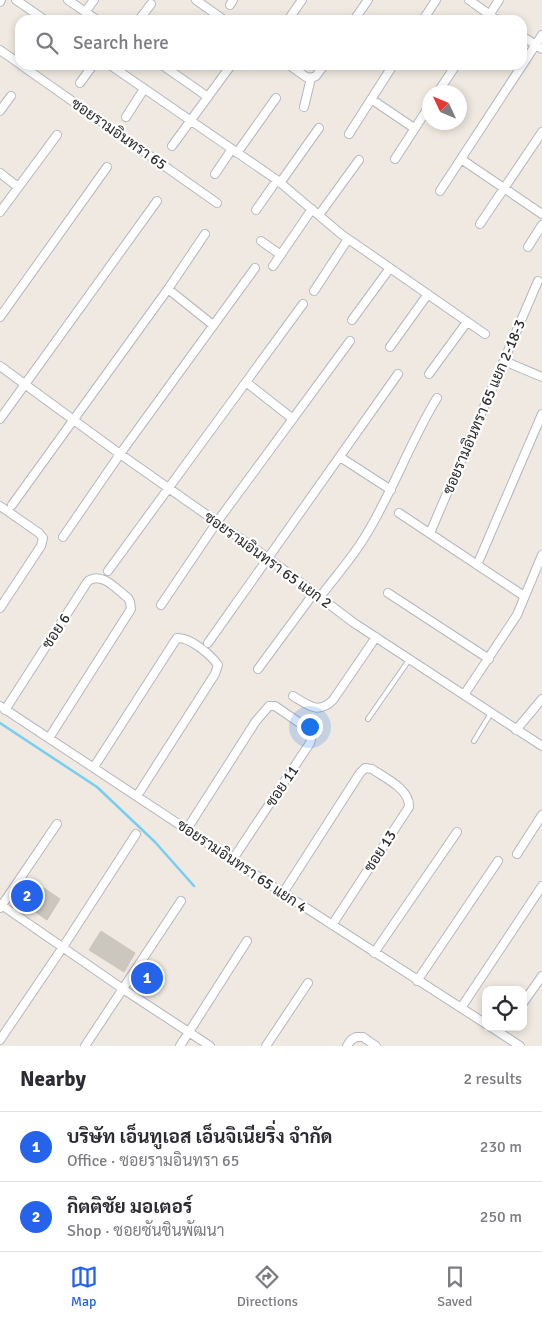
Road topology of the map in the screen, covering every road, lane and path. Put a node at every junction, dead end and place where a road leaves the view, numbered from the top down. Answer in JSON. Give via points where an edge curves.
{"nodes":[{"id":1,"x":16,"y":0,"type":"edge"},
{"id":2,"x":31,"y":0,"type":"edge"},
{"id":3,"x":68,"y":0,"type":"edge"},
{"id":4,"x":94,"y":0,"type":"edge"},
{"id":5,"x":196,"y":0,"type":"edge"},
{"id":6,"x":302,"y":0,"type":"edge"},
{"id":7,"x":368,"y":0,"type":"edge"},
{"id":8,"x":436,"y":0,"type":"edge"},
{"id":9,"x":469,"y":0,"type":"edge"},
{"id":10,"x":499,"y":0,"type":"edge"},
{"id":11,"x":151,"y":4,"type":"dead end"},
{"id":12,"x":26,"y":7,"type":"junction"},
{"id":13,"x":85,"y":12,"type":"junction"},
{"id":14,"x":38,"y":15,"type":"edge"},
{"id":15,"x":90,"y":15,"type":"edge"},
{"id":16,"x":143,"y":15,"type":"edge"},
{"id":17,"x":217,"y":15,"type":"edge"},
{"id":18,"x":292,"y":15,"type":"edge"},
{"id":19,"x":358,"y":15,"type":"edge"},
{"id":20,"x":426,"y":15,"type":"edge"},
{"id":21,"x":485,"y":15,"type":"edge"},
{"id":22,"x":488,"y":15,"type":"edge"},
{"id":23,"x":542,"y":35,"type":"edge"},
{"id":24,"x":527,"y":39,"type":"edge"},
{"id":25,"x":539,"y":46,"type":"edge"},
{"id":26,"x":0,"y":50,"type":"edge"},
{"id":27,"x":15,"y":61,"type":"edge"},
{"id":28,"x":527,"y":63,"type":"edge"},
{"id":29,"x":27,"y":70,"type":"edge"},
{"id":30,"x":89,"y":70,"type":"edge"},
{"id":31,"x":117,"y":70,"type":"edge"},
{"id":32,"x":171,"y":70,"type":"edge"},
{"id":33,"x":228,"y":70,"type":"edge"},
{"id":34,"x":296,"y":70,"type":"edge"},
{"id":35,"x":320,"y":70,"type":"edge"},
{"id":36,"x":390,"y":70,"type":"edge"},
{"id":37,"x":453,"y":70,"type":"edge"},
{"id":38,"x":522,"y":70,"type":"edge"},
{"id":39,"x":311,"y":78,"type":"junction"},
{"id":40,"x":80,"y":83,"type":"dead end"},
{"id":41,"x":443,"y":85,"type":"edge"},
{"id":42,"x":144,"y":89,"type":"junction"},
{"id":43,"x":11,"y":96,"type":"dead end"},
{"id":44,"x":208,"y":97,"type":"junction"},
{"id":45,"x":276,"y":98,"type":"dead end"},
{"id":46,"x":371,"y":99,"type":"junction"},
{"id":47,"x":304,"y":107,"type":"dead end"},
{"id":48,"x":0,"y":111,"type":"edge"},
{"id":49,"x":422,"y":116,"type":"edge"},
{"id":50,"x":126,"y":117,"type":"dead end"},
{"id":51,"x":190,"y":120,"type":"junction"},
{"id":52,"x":318,"y":128,"type":"dead end"},
{"id":53,"x":414,"y":128,"type":"junction"},
{"id":54,"x":542,"y":132,"type":"edge"},
{"id":55,"x":349,"y":134,"type":"dead end"},
{"id":56,"x":57,"y":135,"type":"dead end"},
{"id":57,"x":172,"y":146,"type":"dead end"},
{"id":58,"x":235,"y":151,"type":"junction"},
{"id":59,"x":394,"y":158,"type":"dead end"},
{"id":60,"x":461,"y":159,"type":"junction"},
{"id":61,"x":359,"y":160,"type":"dead end"},
{"id":62,"x":107,"y":167,"type":"dead end"},
{"id":63,"x":0,"y":173,"type":"edge"},
{"id":64,"x":215,"y":174,"type":"dead end"},
{"id":65,"x":278,"y":182,"type":"junction"},
{"id":66,"x":18,"y":187,"type":"junction"},
{"id":67,"x":504,"y":189,"type":"junction"},
{"id":68,"x":440,"y":191,"type":"dead end"},
{"id":69,"x":157,"y":200,"type":"dead end"},
{"id":70,"x":217,"y":203,"type":"dead end"},
{"id":71,"x":312,"y":209,"type":"junction"},
{"id":72,"x":256,"y":210,"type":"dead end"},
{"id":73,"x":0,"y":212,"type":"edge"},
{"id":74,"x":542,"y":214,"type":"edge"},
{"id":75,"x":319,"y":215,"type":"junction"},
{"id":76,"x":480,"y":224,"type":"dead end"},
{"id":77,"x":542,"y":225,"type":"edge"},
{"id":78,"x":205,"y":234,"type":"dead end"},
{"id":79,"x":348,"y":239,"type":"junction"},
{"id":80,"x":261,"y":241,"type":"dead end"},
{"id":81,"x":528,"y":248,"type":"dead end"},
{"id":82,"x":281,"y":255,"type":"junction"},
{"id":83,"x":273,"y":266,"type":"dead end"},
{"id":84,"x":254,"y":268,"type":"dead end"},
{"id":85,"x":390,"y":268,"type":"junction"},
{"id":86,"x":538,"y":281,"type":"dead end"},
{"id":87,"x":168,"y":288,"type":"junction"},
{"id":88,"x":314,"y":291,"type":"dead end"},
{"id":89,"x":428,"y":294,"type":"junction"},
{"id":90,"x":304,"y":304,"type":"dead end"},
{"id":91,"x":0,"y":317,"type":"edge"},
{"id":92,"x":352,"y":320,"type":"dead end"},
{"id":93,"x":467,"y":322,"type":"junction"},
{"id":94,"x":213,"y":325,"type":"junction"},
{"id":95,"x":485,"y":334,"type":"dead end"},
{"id":96,"x":350,"y":341,"type":"dead end"},
{"id":97,"x":390,"y":347,"type":"dead end"},
{"id":98,"x":504,"y":361,"type":"junction"},
{"id":99,"x":0,"y":366,"type":"edge"},
{"id":100,"x":398,"y":374,"type":"dead end"},
{"id":101,"x":429,"y":374,"type":"dead end"},
{"id":102,"x":542,"y":377,"type":"edge"},
{"id":103,"x":246,"y":382,"type":"junction"},
{"id":104,"x":25,"y":384,"type":"junction"},
{"id":105,"x":437,"y":398,"type":"dead end"},
{"id":106,"x":542,"y":414,"type":"edge"},
{"id":107,"x":0,"y":418,"type":"edge"},
{"id":108,"x":74,"y":419,"type":"junction"},
{"id":109,"x":293,"y":419,"type":"junction"},
{"id":110,"x":120,"y":454,"type":"junction"},
{"id":111,"x":340,"y":457,"type":"junction"},
{"id":112,"x":168,"y":489,"type":"junction"},
{"id":113,"x":390,"y":490,"type":"junction"},
{"id":114,"x":12,"y":505,"type":"dead end"},
{"id":115,"x":0,"y":506,"type":"edge"},
{"id":116,"x":399,"y":513,"type":"dead end"},
{"id":117,"x":217,"y":522,"type":"junction"},
{"id":118,"x":430,"y":533,"type":"junction"},
{"id":119,"x":63,"y":537,"type":"dead end"},
{"id":120,"x":542,"y":555,"type":"edge"},
{"id":121,"x":268,"y":558,"type":"junction"},
{"id":122,"x":477,"y":565,"type":"junction"},
{"id":123,"x":108,"y":571,"type":"dead end"},
{"id":124,"x":388,"y":593,"type":"dead end"},
{"id":125,"x":317,"y":595,"type":"junction"},
{"id":126,"x":524,"y":596,"type":"junction"},
{"id":127,"x":161,"y":605,"type":"dead end"},
{"id":128,"x":0,"y":608,"type":"edge"},
{"id":129,"x":376,"y":637,"type":"junction"},
{"id":130,"x":208,"y":643,"type":"dead end"},
{"id":131,"x":489,"y":659,"type":"junction"},
{"id":132,"x":409,"y":660,"type":"junction"},
{"id":133,"x":258,"y":669,"type":"dead end"},
{"id":134,"x":464,"y":695,"type":"junction"},
{"id":135,"x":293,"y":696,"type":"dead end"},
{"id":136,"x":542,"y":699,"type":"edge"},
{"id":137,"x":3,"y":708,"type":"edge"},
{"id":138,"x":491,"y":713,"type":"junction"},
{"id":139,"x":368,"y":719,"type":"dead end"},
{"id":140,"x":516,"y":730,"type":"junction"},
{"id":141,"x":49,"y":738,"type":"junction"},
{"id":142,"x":474,"y":741,"type":"dead end"},
{"id":143,"x":542,"y":746,"type":"edge"},
{"id":144,"x":94,"y":768,"type":"junction"},
{"id":145,"x":137,"y":796,"type":"junction"},
{"id":146,"x":542,"y":815,"type":"edge"},
{"id":147,"x":57,"y":824,"type":"dead end"},
{"id":148,"x":187,"y":829,"type":"junction"},
{"id":149,"x":457,"y":832,"type":"dead end"},
{"id":150,"x":136,"y":834,"type":"dead end"},
{"id":151,"x":517,"y":854,"type":"dead end"},
{"id":152,"x":232,"y":859,"type":"junction"},
{"id":153,"x":498,"y":861,"type":"dead end"},
{"id":154,"x":542,"y":886,"type":"edge"},
{"id":155,"x":283,"y":893,"type":"junction"},
{"id":156,"x":181,"y":901,"type":"dead end"},
{"id":157,"x":1,"y":906,"type":"edge"},
{"id":158,"x":332,"y":925,"type":"junction"},
{"id":159,"x":247,"y":940,"type":"dead end"},
{"id":160,"x":63,"y":947,"type":"junction"},
{"id":161,"x":374,"y":953,"type":"junction"},
{"id":162,"x":542,"y":976,"type":"edge"},
{"id":163,"x":417,"y":981,"type":"junction"},
{"id":164,"x":308,"y":982,"type":"dead end"},
{"id":165,"x":124,"y":989,"type":"junction"},
{"id":166,"x":527,"y":997,"type":"edge"},
{"id":167,"x":460,"y":1008,"type":"junction"},
{"id":168,"x":482,"y":1022,"type":"edge"},
{"id":169,"x":497,"y":1031,"type":"edge"},
{"id":170,"x":504,"y":1031,"type":"edge"},
{"id":171,"x":190,"y":1032,"type":"junction"},
{"id":172,"x":502,"y":1034,"type":"junction"},
{"id":173,"x":0,"y":1040,"type":"edge"},
{"id":174,"x":85,"y":1046,"type":"edge"},
{"id":175,"x":180,"y":1046,"type":"edge"},
{"id":176,"x":210,"y":1046,"type":"edge"},
{"id":177,"x":266,"y":1046,"type":"edge"},
{"id":178,"x":347,"y":1046,"type":"edge"},
{"id":179,"x":376,"y":1046,"type":"edge"},
{"id":180,"x":520,"y":1046,"type":"edge"}],
"edges":[{"from":1,"to":12,"type":"street"},
{"from":2,"to":12,"type":"street"},
{"from":3,"to":13,"type":"street"},
{"from":4,"to":13,"type":"street"},
{"from":5,"to":17,"type":"street"},
{"from":6,"to":18,"type":"street"},
{"from":7,"to":19,"type":"street"},
{"from":8,"to":20,"type":"street"},
{"from":9,"to":21,"type":"street"},
{"from":10,"to":22,"type":"street"},
{"from":11,"to":16,"type":"street"},
{"from":12,"to":14,"type":"street"},
{"from":13,"to":15,"type":"street"},
{"from":23,"to":25,"type":"street"},
{"from":24,"to":25,"type":"street"},
{"from":25,"to":28,"type":"street"},
{"from":26,"to":27,"type":"street","name":"ซอยรามอินทรา 65"},
{"from":29,"to":70,"type":"street","name":"ซอยรามอินทรา 65"},
{"from":30,"to":40,"type":"street"},
{"from":31,"to":42,"type":"street"},
{"from":32,"to":44,"type":"street"},
{"from":33,"to":44,"type":"street"},
{"from":34,"to":39,"type":"street"},
{"from":35,"to":39,"type":"street"},
{"from":36,"to":46,"type":"street"},
{"from":37,"to":41,"type":"street"},
{"from":38,"to":60,"type":"street"},
{"from":39,"to":47,"type":"street"},
{"from":42,"to":50,"type":"street"},
{"from":42,"to":51,"type":"street"},
{"from":43,"to":48,"type":"street"},
{"from":44,"to":51,"type":"street"},
{"from":45,"to":58,"type":"street"},
{"from":46,"to":53,"type":"street"},
{"from":46,"to":55,"type":"street"},
{"from":49,"to":53,"type":"street"},
{"from":51,"to":57,"type":"street"},
{"from":51,"to":58,"type":"street"},
{"from":52,"to":65,"type":"street"},
{"from":53,"to":59,"type":"street"},
{"from":54,"to":67,"type":"street"},
{"from":56,"to":66,"type":"street"},
{"from":58,"to":64,"type":"street"},
{"from":58,"to":65,"type":"street"},
{"from":60,"to":67,"type":"street"},
{"from":60,"to":68,"type":"street"},
{"from":61,"to":75,"type":"street"},
{"from":62,"to":91,"type":"street"},
{"from":63,"to":66,"type":"street"},
{"from":65,"to":71,"type":"street"},
{"from":65,"to":72,"type":"street"},
{"from":66,"to":73,"type":"street"},
{"from":67,"to":74,"type":"street"},
{"from":67,"to":76,"type":"street"},
{"from":69,"to":104,"type":"street"},
{"from":71,"to":75,"type":"street"},
{"from":71,"to":82,"type":"street"},
{"from":75,"to":79,"type":"street"},
{"from":77,"to":81,"type":"street"},
{"from":78,"to":87,"type":"street"},
{"from":79,"to":85,"type":"street"},
{"from":79,"to":88,"type":"street"},
{"from":80,"to":82,"type":"street"},
{"from":82,"to":83,"type":"street"},
{"from":84,"to":94,"type":"street"},
{"from":85,"to":89,"type":"street"},
{"from":85,"to":92,"type":"street"},
{"from":86,"to":98,"type":"street","name":"ซอยรามอินทรา 65 แยก 2-18-3"},
{"from":87,"to":94,"type":"street"},
{"from":87,"to":108,"type":"street"},
{"from":89,"to":93,"type":"street"},
{"from":89,"to":97,"type":"street"},
{"from":90,"to":103,"type":"street"},
{"from":93,"to":95,"type":"street"},
{"from":93,"to":101,"type":"street"},
{"from":94,"to":110,"type":"street"},
{"from":96,"to":109,"type":"street"},
{"from":98,"to":102,"type":"street"},
{"from":98,"to":118,"type":"street","name":"ซอยรามอินทรา 65 แยก 2-18-3"},
{"from":99,"to":104,"type":"street","name":"ซอยรามอินทรา 65 แยก 2"},
{"from":100,"to":111,"type":"street"},
{"from":103,"to":109,"type":"street"},
{"from":103,"to":112,"type":"street"},
{"from":104,"to":107,"type":"street"},
{"from":104,"to":108,"type":"street","name":"ซอยรามอินทรา 65 แยก 2"},
{"from":105,"to":113,"type":"street"},
{"from":106,"to":122,"type":"street"},
{"from":108,"to":110,"type":"street","name":"ซอยรามอินทรา 65 แยก 2"},
{"from":108,"to":114,"type":"street"},
{"from":109,"to":117,"type":"street"},
{"from":110,"to":112,"type":"street","name":"ซอยรามอินทรา 65 แยก 2"},
{"from":110,"to":119,"type":"street"},
{"from":111,"to":113,"type":"street"},
{"from":111,"to":121,"type":"street"},
{"from":112,"to":117,"type":"street","name":"ซอยรามอินทรา 65 แยก 2"},
{"from":112,"to":123,"type":"street"},
{"from":113,"to":125,"type":"street","via":[[365,537]]},
{"from":115,"to":128,"type":"street","via":[[43,538]]},
{"from":116,"to":118,"type":"street"},
{"from":117,"to":121,"type":"street","name":"ซอยรามอินทรา 65 แยก 2"},
{"from":117,"to":127,"type":"street"},
{"from":118,"to":122,"type":"street"},
{"from":120,"to":126,"type":"street"},
{"from":121,"to":125,"type":"street","name":"ซอยรามอินทรา 65 แยก 2"},
{"from":121,"to":130,"type":"street"},
{"from":122,"to":126,"type":"street"},
{"from":124,"to":131,"type":"street"},
{"from":125,"to":129,"type":"street","name":"ซอยรามอินทรา 65 แยก 2"},
{"from":125,"to":133,"type":"street"},
{"from":126,"to":131,"type":"street","via":[[517,615]]},
{"from":129,"to":132,"type":"street","name":"ซอยรามอินทรา 65 แยก 2"},
{"from":129,"to":135,"type":"street","via":[[326,707],[309,705]]},
{"from":131,"to":134,"type":"street"},
{"from":132,"to":134,"type":"street","name":"ซอยรามอินทรา 65 แยก 2"},
{"from":132,"to":139,"type":"lane"},
{"from":134,"to":138,"type":"street","name":"ซอยรามอินทรา 65 แยก 2"},
{"from":136,"to":140,"type":"street"},
{"from":137,"to":141,"type":"street","name":"ซอยรามอินทรา 65 แยก 4"},
{"from":137,"to":141,"type":"street","name":"ซอย 6","via":[[88,581],[102,578],[130,602],[131,609]]},
{"from":138,"to":140,"type":"street","name":"ซอยรามอินทรา 65 แยก 2"},
{"from":138,"to":142,"type":"lane"},
{"from":140,"to":143,"type":"street","name":"ซอยรามอินทรา 65 แยก 2"},
{"from":141,"to":144,"type":"street","name":"ซอยรามอินทรา 65 แยก 4"},
{"from":144,"to":145,"type":"street","name":"ซอยรามอินทรา 65 แยก 4"},
{"from":144,"to":145,"type":"street","via":[[178,638],[186,638],[214,658],[218,665]]},
{"from":145,"to":148,"type":"street","name":"ซอยรามอินทรา 65 แยก 4"},
{"from":146,"to":151,"type":"street"},
{"from":147,"to":157,"type":"street"},
{"from":148,"to":152,"type":"street","name":"ซอยรามอินทรา 65 แยก 4"},
{"from":148,"to":152,"type":"street","name":"ซอย 11","via":[[263,711],[275,706],[292,717],[313,732],[312,739]]},
{"from":149,"to":161,"type":"street"},
{"from":150,"to":160,"type":"street"},
{"from":152,"to":155,"type":"street","name":"ซอยรามอินทรา 65 แยก 4"},
{"from":153,"to":163,"type":"street"},
{"from":154,"to":167,"type":"street"},
{"from":155,"to":158,"type":"street","name":"ซอยรามอินทรา 65 แยก 4"},
{"from":155,"to":158,"type":"street","name":"ซอย 13","via":[[360,773],[365,768],[372,769],[406,793],[409,807]]},
{"from":156,"to":165,"type":"street"},
{"from":157,"to":160,"type":"street"},
{"from":158,"to":161,"type":"street","name":"ซอยรามอินทรา 65 แยก 4"},
{"from":159,"to":171,"type":"street"},
{"from":160,"to":165,"type":"street"},
{"from":160,"to":173,"type":"street"},
{"from":161,"to":163,"type":"street","name":"ซอยรามอินทรา 65 แยก 4"},
{"from":162,"to":166,"type":"street"},
{"from":163,"to":167,"type":"street","name":"ซอยรามอินทรา 65 แยก 4"},
{"from":164,"to":177,"type":"street"},
{"from":165,"to":171,"type":"street"},
{"from":165,"to":174,"type":"street"},
{"from":167,"to":168,"type":"street","name":"ซอยรามอินทรา 65 แยก 4"},
{"from":169,"to":172,"type":"street"},
{"from":170,"to":172,"type":"street"},
{"from":171,"to":175,"type":"street"},
{"from":171,"to":176,"type":"street"},
{"from":172,"to":180,"type":"street"},
{"from":178,"to":179,"type":"street","via":[[356,1037]]}]}
